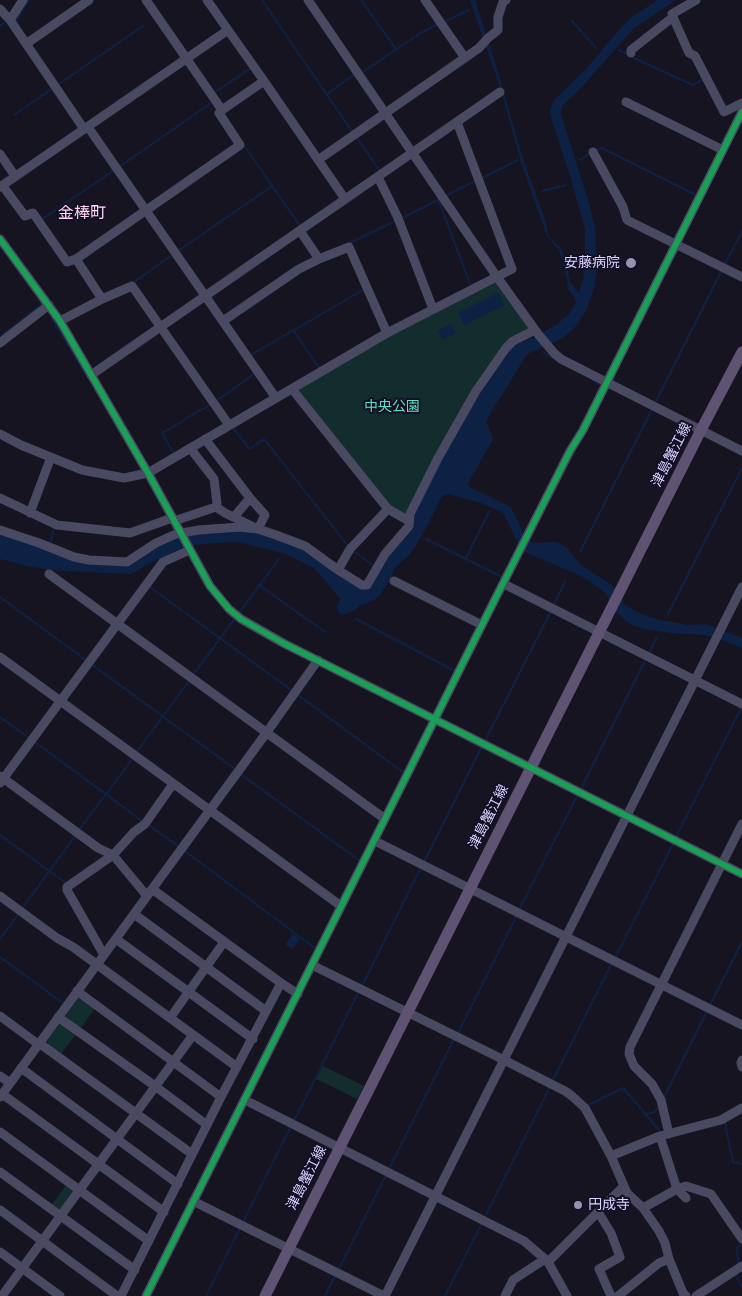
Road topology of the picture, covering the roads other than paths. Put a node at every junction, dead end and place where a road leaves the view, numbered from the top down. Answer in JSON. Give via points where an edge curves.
{"nodes":[{"id":1,"x":23,"y":0,"type":"edge"},
{"id":2,"x":89,"y":0,"type":"edge"},
{"id":3,"x":146,"y":0,"type":"edge"},
{"id":4,"x":208,"y":0,"type":"edge"},
{"id":5,"x":308,"y":0,"type":"edge"},
{"id":6,"x":425,"y":0,"type":"edge"},
{"id":7,"x":506,"y":0,"type":"edge"},
{"id":8,"x":696,"y":0,"type":"edge"},
{"id":9,"x":4,"y":16,"type":"edge"},
{"id":10,"x":673,"y":17,"type":"junction"},
{"id":11,"x":228,"y":30,"type":"junction"},
{"id":12,"x":26,"y":44,"type":"junction"},
{"id":13,"x":631,"y":53,"type":"dead end"},
{"id":14,"x":465,"y":58,"type":"junction"},
{"id":15,"x":187,"y":59,"type":"junction"},
{"id":16,"x":264,"y":81,"type":"junction"},
{"id":17,"x":500,"y":92,"type":"dead end"},
{"id":18,"x":626,"y":102,"type":"dead end"},
{"id":19,"x":742,"y":103,"type":"edge"},
{"id":20,"x":222,"y":110,"type":"junction"},
{"id":21,"x":742,"y":112,"type":"edge"},
{"id":22,"x":386,"y":113,"type":"junction"},
{"id":23,"x":457,"y":122,"type":"junction"},
{"id":24,"x":86,"y":128,"type":"junction"},
{"id":25,"x":723,"y":150,"type":"junction"},
{"id":26,"x":412,"y":152,"type":"junction"},
{"id":27,"x":593,"y":152,"type":"dead end"},
{"id":28,"x":0,"y":154,"type":"edge"},
{"id":29,"x":318,"y":160,"type":"junction"},
{"id":30,"x":16,"y":176,"type":"junction"},
{"id":31,"x":378,"y":177,"type":"junction"},
{"id":32,"x":1,"y":186,"type":"edge"},
{"id":33,"x":345,"y":199,"type":"junction"},
{"id":34,"x":146,"y":210,"type":"junction"},
{"id":35,"x":300,"y":231,"type":"junction"},
{"id":36,"x":0,"y":239,"type":"edge"},
{"id":37,"x":676,"y":244,"type":"junction"},
{"id":38,"x":76,"y":258,"type":"junction"},
{"id":39,"x":319,"y":259,"type":"junction"},
{"id":40,"x":497,"y":277,"type":"junction"},
{"id":41,"x":742,"y":277,"type":"edge"},
{"id":42,"x":206,"y":296,"type":"junction"},
{"id":43,"x":102,"y":299,"type":"junction"},
{"id":44,"x":48,"y":305,"type":"junction"},
{"id":45,"x":433,"y":310,"type":"junction"},
{"id":46,"x":223,"y":321,"type":"junction"},
{"id":47,"x":60,"y":322,"type":"junction"},
{"id":48,"x":160,"y":326,"type":"junction"},
{"id":49,"x":537,"y":332,"type":"junction"},
{"id":50,"x":387,"y":333,"type":"junction"},
{"id":51,"x":0,"y":342,"type":"edge"},
{"id":52,"x":742,"y":352,"type":"edge"},
{"id":53,"x":91,"y":375,"type":"junction"},
{"id":54,"x":604,"y":381,"type":"junction"},
{"id":55,"x":292,"y":388,"type":"junction"},
{"id":56,"x":276,"y":398,"type":"junction"},
{"id":57,"x":229,"y":425,"type":"junction"},
{"id":58,"x":701,"y":430,"type":"junction"},
{"id":59,"x":0,"y":434,"type":"edge"},
{"id":60,"x":205,"y":439,"type":"junction"},
{"id":61,"x":190,"y":448,"type":"junction"},
{"id":62,"x":742,"y":451,"type":"edge"},
{"id":63,"x":51,"y":457,"type":"junction"},
{"id":64,"x":148,"y":473,"type":"junction"},
{"id":65,"x":0,"y":498,"type":"edge"},
{"id":66,"x":250,"y":498,"type":"junction"},
{"id":67,"x":216,"y":508,"type":"junction"},
{"id":68,"x":388,"y":509,"type":"junction"},
{"id":69,"x":30,"y":512,"type":"junction"},
{"id":70,"x":234,"y":517,"type":"junction"},
{"id":71,"x":173,"y":519,"type":"junction"},
{"id":72,"x":410,"y":521,"type":"junction"},
{"id":73,"x":258,"y":529,"type":"junction"},
{"id":74,"x":0,"y":530,"type":"edge"},
{"id":75,"x":181,"y":533,"type":"junction"},
{"id":76,"x":189,"y":550,"type":"junction"},
{"id":77,"x":338,"y":570,"type":"junction"},
{"id":78,"x":49,"y":574,"type":"dead end"},
{"id":79,"x":394,"y":581,"type":"dead end"},
{"id":80,"x":504,"y":584,"type":"junction"},
{"id":81,"x":742,"y":587,"type":"edge"},
{"id":82,"x":118,"y":623,"type":"junction"},
{"id":83,"x":482,"y":625,"type":"junction"},
{"id":84,"x":600,"y":633,"type":"junction"},
{"id":85,"x":0,"y":656,"type":"edge"},
{"id":86,"x":318,"y":660,"type":"junction"},
{"id":87,"x":695,"y":680,"type":"junction"},
{"id":88,"x":60,"y":701,"type":"junction"},
{"id":89,"x":742,"y":704,"type":"edge"},
{"id":90,"x":436,"y":719,"type":"junction"},
{"id":91,"x":267,"y":732,"type":"junction"},
{"id":92,"x":531,"y":768,"type":"junction"},
{"id":93,"x":1,"y":779,"type":"edge"},
{"id":94,"x":173,"y":784,"type":"junction"},
{"id":95,"x":210,"y":810,"type":"junction"},
{"id":96,"x":626,"y":816,"type":"junction"},
{"id":97,"x":384,"y":818,"type":"junction"},
{"id":98,"x":742,"y":824,"type":"edge"},
{"id":99,"x":375,"y":841,"type":"junction"},
{"id":100,"x":113,"y":855,"type":"junction"},
{"id":101,"x":722,"y":864,"type":"junction"},
{"id":102,"x":742,"y":874,"type":"edge"},
{"id":103,"x":470,"y":888,"type":"junction"},
{"id":104,"x":149,"y":893,"type":"junction"},
{"id":105,"x":0,"y":896,"type":"edge"},
{"id":106,"x":339,"y":905,"type":"junction"},
{"id":107,"x":134,"y":914,"type":"junction"},
{"id":108,"x":566,"y":936,"type":"junction"},
{"id":109,"x":116,"y":939,"type":"junction"},
{"id":110,"x":224,"y":942,"type":"junction"},
{"id":111,"x":104,"y":955,"type":"junction"},
{"id":112,"x":97,"y":965,"type":"junction"},
{"id":113,"x":312,"y":965,"type":"junction"},
{"id":114,"x":206,"y":967,"type":"junction"},
{"id":115,"x":281,"y":983,"type":"junction"},
{"id":116,"x":661,"y":984,"type":"junction"},
{"id":117,"x":77,"y":991,"type":"junction"},
{"id":118,"x":188,"y":992,"type":"junction"},
{"id":119,"x":296,"y":993,"type":"junction"},
{"id":120,"x":266,"y":1011,"type":"junction"},
{"id":121,"x":407,"y":1012,"type":"junction"},
{"id":122,"x":0,"y":1016,"type":"edge"},
{"id":123,"x":58,"y":1017,"type":"junction"},
{"id":124,"x":170,"y":1018,"type":"junction"},
{"id":125,"x":742,"y":1026,"type":"edge"},
{"id":126,"x":193,"y":1035,"type":"junction"},
{"id":127,"x":252,"y":1039,"type":"junction"},
{"id":128,"x":39,"y":1043,"type":"junction"},
{"id":129,"x":504,"y":1060,"type":"junction"},
{"id":130,"x":742,"y":1060,"type":"edge"},
{"id":131,"x":174,"y":1062,"type":"junction"},
{"id":132,"x":742,"y":1067,"type":"edge"},
{"id":133,"x":21,"y":1068,"type":"junction"},
{"id":134,"x":237,"y":1068,"type":"junction"},
{"id":135,"x":0,"y":1076,"type":"edge"},
{"id":136,"x":10,"y":1084,"type":"junction"},
{"id":137,"x":155,"y":1086,"type":"junction"},
{"id":138,"x":1,"y":1095,"type":"edge"},
{"id":139,"x":221,"y":1097,"type":"junction"},
{"id":140,"x":244,"y":1100,"type":"junction"},
{"id":141,"x":742,"y":1108,"type":"edge"},
{"id":142,"x":136,"y":1113,"type":"junction"},
{"id":143,"x":207,"y":1125,"type":"junction"},
{"id":144,"x":0,"y":1132,"type":"edge"},
{"id":145,"x":664,"y":1135,"type":"junction"},
{"id":146,"x":117,"y":1138,"type":"junction"},
{"id":147,"x":339,"y":1148,"type":"junction"},
{"id":148,"x":192,"y":1154,"type":"junction"},
{"id":149,"x":611,"y":1156,"type":"junction"},
{"id":150,"x":99,"y":1164,"type":"junction"},
{"id":151,"x":0,"y":1172,"type":"edge"},
{"id":152,"x":178,"y":1184,"type":"junction"},
{"id":153,"x":624,"y":1186,"type":"junction"},
{"id":154,"x":677,"y":1189,"type":"junction"},
{"id":155,"x":79,"y":1190,"type":"junction"},
{"id":156,"x":436,"y":1196,"type":"junction"},
{"id":157,"x":686,"y":1198,"type":"dead end"},
{"id":158,"x":193,"y":1201,"type":"junction"},
{"id":159,"x":643,"y":1208,"type":"junction"},
{"id":160,"x":0,"y":1210,"type":"edge"},
{"id":161,"x":164,"y":1212,"type":"junction"},
{"id":162,"x":598,"y":1212,"type":"junction"},
{"id":163,"x":60,"y":1216,"type":"junction"},
{"id":164,"x":742,"y":1239,"type":"edge"},
{"id":165,"x":42,"y":1241,"type":"junction"},
{"id":166,"x":149,"y":1241,"type":"junction"},
{"id":167,"x":288,"y":1249,"type":"junction"},
{"id":168,"x":0,"y":1252,"type":"edge"},
{"id":169,"x":669,"y":1259,"type":"junction"},
{"id":170,"x":547,"y":1260,"type":"junction"},
{"id":171,"x":742,"y":1266,"type":"edge"},
{"id":172,"x":22,"y":1268,"type":"junction"},
{"id":173,"x":135,"y":1270,"type":"junction"},
{"id":174,"x":2,"y":1295,"type":"edge"},
{"id":175,"x":60,"y":1296,"type":"edge"},
{"id":176,"x":119,"y":1296,"type":"edge"},
{"id":177,"x":146,"y":1296,"type":"edge"},
{"id":178,"x":264,"y":1296,"type":"edge"},
{"id":179,"x":384,"y":1296,"type":"edge"},
{"id":180,"x":505,"y":1296,"type":"edge"},
{"id":181,"x":567,"y":1296,"type":"edge"},
{"id":182,"x":611,"y":1296,"type":"edge"},
{"id":183,"x":618,"y":1296,"type":"edge"},
{"id":184,"x":686,"y":1296,"type":"edge"},
{"id":185,"x":696,"y":1296,"type":"edge"}],
"edges":[{"from":1,"to":9,"type":"street"},
{"from":2,"to":12,"type":"street"},
{"from":3,"to":15,"type":"street"},
{"from":4,"to":11,"type":"street"},
{"from":5,"to":22,"type":"street"},
{"from":6,"to":14,"type":"street"},
{"from":7,"to":14,"type":"street","via":[[498,17],[498,30]]},
{"from":8,"to":10,"type":"street","via":[[672,14]]},
{"from":9,"to":12,"type":"street"},
{"from":10,"to":13,"type":"street"},
{"from":10,"to":19,"type":"street","via":[[689,53],[695,56],[724,112]]},
{"from":11,"to":15,"type":"street"},
{"from":11,"to":16,"type":"street"},
{"from":12,"to":24,"type":"street"},
{"from":14,"to":22,"type":"street"},
{"from":15,"to":20,"type":"street"},
{"from":15,"to":24,"type":"street"},
{"from":16,"to":20,"type":"street"},
{"from":16,"to":29,"type":"street"},
{"from":17,"to":23,"type":"street"},
{"from":18,"to":25,"type":"street"},
{"from":20,"to":34,"type":"street","via":[[219,113],[240,145]]},
{"from":21,"to":25,"type":"street"},
{"from":22,"to":26,"type":"street"},
{"from":22,"to":29,"type":"street"},
{"from":23,"to":26,"type":"street"},
{"from":23,"to":40,"type":"street","via":[[512,269]]},
{"from":24,"to":30,"type":"street"},
{"from":24,"to":34,"type":"street"},
{"from":25,"to":37,"type":"street"},
{"from":26,"to":31,"type":"street"},
{"from":26,"to":40,"type":"street"},
{"from":27,"to":37,"type":"street","via":[[627,220]]},
{"from":28,"to":30,"type":"street"},
{"from":29,"to":33,"type":"street"},
{"from":30,"to":32,"type":"street"},
{"from":31,"to":33,"type":"street"},
{"from":31,"to":45,"type":"street","via":[[398,218]]},
{"from":32,"to":38,"type":"street","via":[[25,216],[33,213],[67,262]]},
{"from":33,"to":35,"type":"street"},
{"from":34,"to":38,"type":"street"},
{"from":34,"to":42,"type":"street"},
{"from":35,"to":39,"type":"street"},
{"from":35,"to":42,"type":"street"},
{"from":36,"to":44,"type":"street"},
{"from":37,"to":41,"type":"street"},
{"from":37,"to":54,"type":"street"},
{"from":38,"to":43,"type":"street"},
{"from":39,"to":46,"type":"street"},
{"from":39,"to":50,"type":"street","via":[[350,246]]},
{"from":40,"to":45,"type":"street"},
{"from":40,"to":49,"type":"street"},
{"from":42,"to":46,"type":"street"},
{"from":42,"to":48,"type":"street"},
{"from":43,"to":47,"type":"street"},
{"from":43,"to":48,"type":"street","via":[[132,286]]},
{"from":44,"to":47,"type":"street"},
{"from":44,"to":51,"type":"street"},
{"from":45,"to":50,"type":"street"},
{"from":46,"to":56,"type":"street"},
{"from":47,"to":53,"type":"street"},
{"from":48,"to":53,"type":"street"},
{"from":48,"to":57,"type":"street"},
{"from":49,"to":54,"type":"street","via":[[561,359]]},
{"from":49,"to":72,"type":"street","via":[[513,341],[476,391],[438,458],[410,514]]},
{"from":50,"to":55,"type":"street"},
{"from":52,"to":58,"type":"main road","name":"津島蟹江線"},
{"from":53,"to":64,"type":"street"},
{"from":54,"to":58,"type":"street"},
{"from":54,"to":80,"type":"street"},
{"from":55,"to":56,"type":"street"},
{"from":55,"to":68,"type":"street"},
{"from":56,"to":57,"type":"street"},
{"from":57,"to":60,"type":"street"},
{"from":58,"to":62,"type":"street"},
{"from":58,"to":84,"type":"main road","name":"津島蟹江線"},
{"from":59,"to":63,"type":"street"},
{"from":60,"to":61,"type":"street"},
{"from":60,"to":66,"type":"street"},
{"from":61,"to":64,"type":"street"},
{"from":61,"to":67,"type":"street","via":[[214,479]]},
{"from":63,"to":64,"type":"street","via":[[82,470],[124,478]]},
{"from":63,"to":69,"type":"street"},
{"from":64,"to":71,"type":"street"},
{"from":65,"to":69,"type":"street"},
{"from":66,"to":70,"type":"street"},
{"from":66,"to":73,"type":"street","via":[[265,515]]},
{"from":67,"to":70,"type":"street"},
{"from":67,"to":71,"type":"street"},
{"from":68,"to":72,"type":"street"},
{"from":68,"to":77,"type":"street","via":[[350,549]]},
{"from":69,"to":71,"type":"street","via":[[57,525],[130,532]]},
{"from":70,"to":73,"type":"street"},
{"from":71,"to":75,"type":"street"},
{"from":72,"to":77,"type":"street","via":[[410,526],[385,554],[367,585]]},
{"from":73,"to":75,"type":"street","via":[[239,527]]},
{"from":73,"to":77,"type":"street","via":[[305,546]]},
{"from":74,"to":75,"type":"street","via":[[74,557],[127,562],[156,543]]},
{"from":75,"to":76,"type":"street"},
{"from":76,"to":82,"type":"street","via":[[163,562]]},
{"from":76,"to":86,"type":"street","via":[[210,586],[229,609],[269,636]]},
{"from":78,"to":82,"type":"street"},
{"from":79,"to":83,"type":"street"},
{"from":80,"to":83,"type":"street"},
{"from":80,"to":84,"type":"street"},
{"from":81,"to":87,"type":"street"},
{"from":82,"to":88,"type":"street"},
{"from":82,"to":91,"type":"street"},
{"from":83,"to":90,"type":"street"},
{"from":84,"to":87,"type":"street"},
{"from":84,"to":92,"type":"main road","name":"津島蟹江線"},
{"from":85,"to":88,"type":"street"},
{"from":86,"to":90,"type":"street"},
{"from":86,"to":91,"type":"street"},
{"from":87,"to":89,"type":"street"},
{"from":87,"to":96,"type":"street"},
{"from":88,"to":93,"type":"street"},
{"from":88,"to":94,"type":"street"},
{"from":90,"to":92,"type":"street"},
{"from":90,"to":97,"type":"street"},
{"from":91,"to":95,"type":"street"},
{"from":91,"to":97,"type":"street"},
{"from":92,"to":96,"type":"street"},
{"from":92,"to":103,"type":"main road","name":"津島蟹江線"},
{"from":93,"to":100,"type":"street","via":[[98,848]]},
{"from":94,"to":95,"type":"street"},
{"from":94,"to":100,"type":"street","via":[[145,824]]},
{"from":95,"to":104,"type":"street"},
{"from":95,"to":106,"type":"street"},
{"from":96,"to":101,"type":"street"},
{"from":96,"to":108,"type":"street"},
{"from":97,"to":99,"type":"street"},
{"from":98,"to":101,"type":"street"},
{"from":99,"to":103,"type":"street"},
{"from":99,"to":106,"type":"street"},
{"from":100,"to":104,"type":"street"},
{"from":100,"to":111,"type":"street","via":[[67,887]]},
{"from":101,"to":102,"type":"street"},
{"from":101,"to":116,"type":"street"},
{"from":103,"to":108,"type":"street"},
{"from":103,"to":121,"type":"main road","name":"津島蟹江線"},
{"from":104,"to":107,"type":"street"},
{"from":104,"to":110,"type":"street"},
{"from":105,"to":112,"type":"street"},
{"from":106,"to":113,"type":"street"},
{"from":107,"to":109,"type":"street"},
{"from":107,"to":114,"type":"street"},
{"from":108,"to":116,"type":"street"},
{"from":108,"to":129,"type":"street"},
{"from":109,"to":111,"type":"street"},
{"from":109,"to":118,"type":"street"},
{"from":110,"to":114,"type":"street"},
{"from":110,"to":115,"type":"street"},
{"from":111,"to":112,"type":"street"},
{"from":112,"to":117,"type":"street"},
{"from":112,"to":124,"type":"street"},
{"from":113,"to":119,"type":"street"},
{"from":113,"to":121,"type":"street"},
{"from":114,"to":118,"type":"street"},
{"from":114,"to":120,"type":"street"},
{"from":115,"to":119,"type":"street"},
{"from":115,"to":120,"type":"street"},
{"from":116,"to":125,"type":"street"},
{"from":116,"to":145,"type":"street","via":[[629,1054],[634,1066],[652,1084],[661,1100]]},
{"from":117,"to":123,"type":"street"},
{"from":117,"to":131,"type":"street"},
{"from":118,"to":124,"type":"street"},
{"from":118,"to":127,"type":"street"},
{"from":119,"to":140,"type":"street"},
{"from":120,"to":127,"type":"street"},
{"from":121,"to":129,"type":"street"},
{"from":121,"to":147,"type":"main road","name":"津島蟹江線"},
{"from":122,"to":128,"type":"street"},
{"from":123,"to":128,"type":"street"},
{"from":123,"to":137,"type":"street"},
{"from":124,"to":126,"type":"street"},
{"from":126,"to":131,"type":"street"},
{"from":126,"to":134,"type":"street"},
{"from":127,"to":134,"type":"street"},
{"from":128,"to":133,"type":"street"},
{"from":128,"to":142,"type":"street"},
{"from":129,"to":149,"type":"street","via":[[572,1096],[585,1108]]},
{"from":129,"to":156,"type":"street"},
{"from":130,"to":132,"type":"street"},
{"from":131,"to":137,"type":"street"},
{"from":131,"to":139,"type":"street"},
{"from":133,"to":136,"type":"street"},
{"from":133,"to":146,"type":"street"},
{"from":134,"to":139,"type":"street"},
{"from":135,"to":136,"type":"street"},
{"from":136,"to":138,"type":"street"},
{"from":137,"to":142,"type":"street"},
{"from":137,"to":143,"type":"street"},
{"from":138,"to":150,"type":"street"},
{"from":139,"to":143,"type":"street"},
{"from":140,"to":147,"type":"street"},
{"from":140,"to":158,"type":"street"},
{"from":141,"to":145,"type":"street","via":[[721,1120]]},
{"from":142,"to":146,"type":"street"},
{"from":142,"to":148,"type":"street"},
{"from":143,"to":148,"type":"street"},
{"from":144,"to":155,"type":"street"},
{"from":145,"to":149,"type":"street"},
{"from":145,"to":154,"type":"street"},
{"from":146,"to":150,"type":"street"},
{"from":146,"to":152,"type":"street"},
{"from":147,"to":156,"type":"street"},
{"from":147,"to":167,"type":"main road","name":"津島蟹江線"},
{"from":148,"to":152,"type":"street"},
{"from":149,"to":153,"type":"street"},
{"from":150,"to":155,"type":"street"},
{"from":150,"to":161,"type":"street"},
{"from":151,"to":163,"type":"street"},
{"from":152,"to":161,"type":"street"},
{"from":153,"to":159,"type":"street"},
{"from":153,"to":162,"type":"street"},
{"from":154,"to":157,"type":"street"},
{"from":154,"to":159,"type":"street"},
{"from":154,"to":164,"type":"street","via":[[686,1186],[711,1194]]},
{"from":155,"to":163,"type":"street"},
{"from":155,"to":166,"type":"street"},
{"from":156,"to":170,"type":"street","via":[[524,1241]]},
{"from":156,"to":179,"type":"street"},
{"from":158,"to":167,"type":"street"},
{"from":158,"to":177,"type":"street"},
{"from":159,"to":169,"type":"street","via":[[659,1231]]},
{"from":160,"to":165,"type":"street"},
{"from":161,"to":166,"type":"street"},
{"from":162,"to":170,"type":"street"},
{"from":162,"to":182,"type":"street","via":[[620,1256],[599,1269]]},
{"from":163,"to":165,"type":"street"},
{"from":163,"to":173,"type":"street"},
{"from":165,"to":172,"type":"street"},
{"from":165,"to":176,"type":"street"},
{"from":166,"to":173,"type":"street"},
{"from":167,"to":178,"type":"main road","name":"津島蟹江線"},
{"from":167,"to":179,"type":"street"},
{"from":168,"to":172,"type":"street"},
{"from":169,"to":183,"type":"street","via":[[659,1262]]},
{"from":169,"to":184,"type":"street"},
{"from":170,"to":180,"type":"street","via":[[513,1280]]},
{"from":170,"to":181,"type":"street"},
{"from":171,"to":185,"type":"street"},
{"from":172,"to":174,"type":"street"},
{"from":172,"to":175,"type":"street"},
{"from":173,"to":176,"type":"street"}]}
